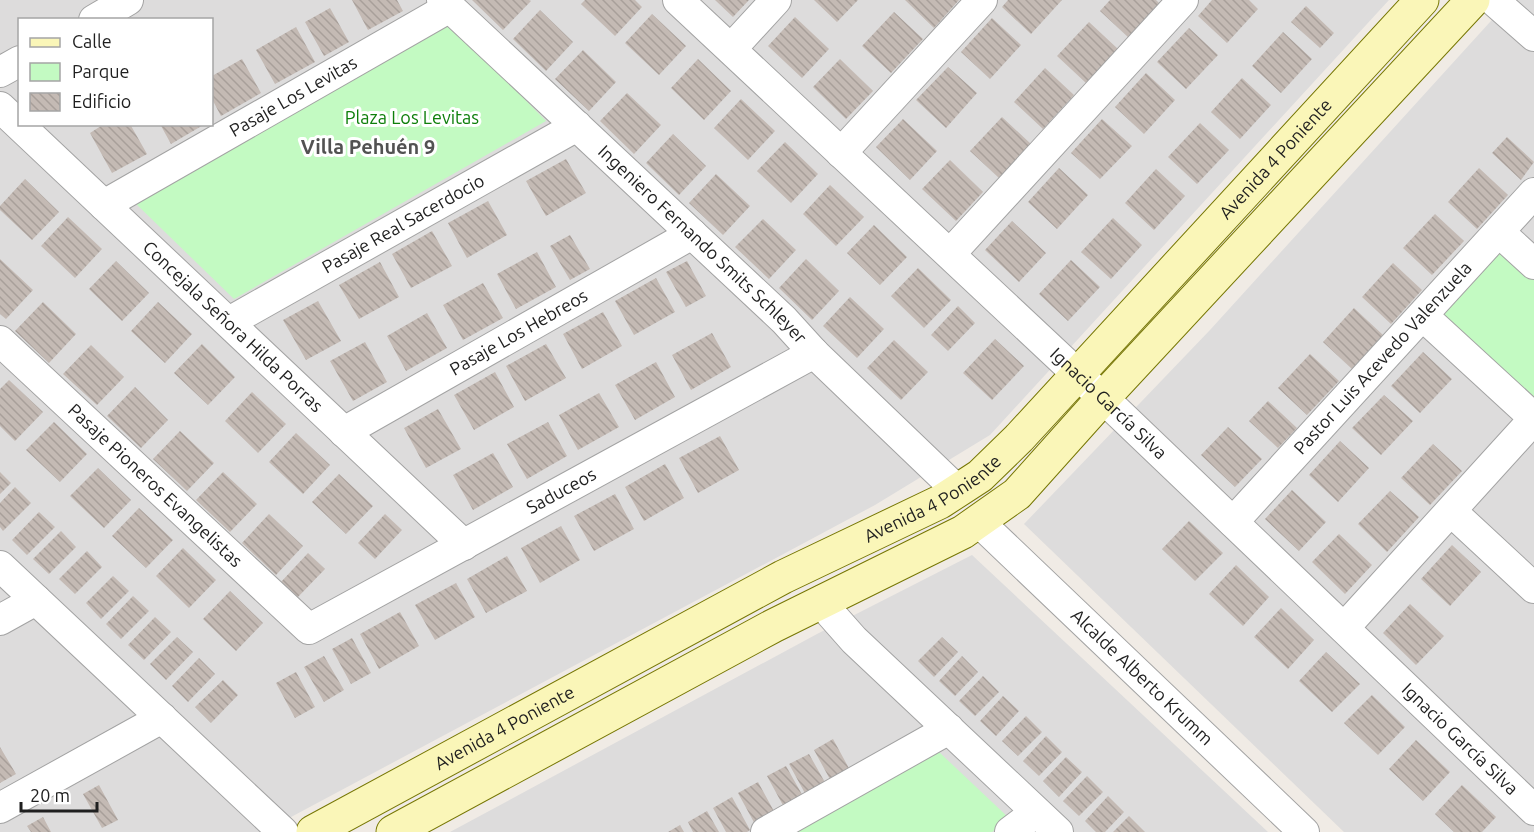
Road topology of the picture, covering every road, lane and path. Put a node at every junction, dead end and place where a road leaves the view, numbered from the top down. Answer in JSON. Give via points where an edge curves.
{"nodes":[{"id":1,"x":128,"y":0,"type":"edge"},
{"id":2,"x":678,"y":0,"type":"edge"},
{"id":3,"x":776,"y":0,"type":"edge"},
{"id":4,"x":982,"y":0,"type":"edge"},
{"id":5,"x":1184,"y":0,"type":"edge"},
{"id":6,"x":1422,"y":0,"type":"edge"},
{"id":7,"x":1473,"y":0,"type":"edge"},
{"id":8,"x":1493,"y":0,"type":"edge"},
{"id":9,"x":446,"y":4,"type":"edge"},
{"id":10,"x":97,"y":18,"type":"edge"},
{"id":11,"x":1534,"y":36,"type":"edge"},
{"id":12,"x":731,"y":49,"type":"junction"},
{"id":13,"x":18,"y":62,"type":"edge"},
{"id":14,"x":0,"y":72,"type":"edge"},
{"id":15,"x":0,"y":107,"type":"edge"},
{"id":16,"x":18,"y":124,"type":"edge"},
{"id":17,"x":20,"y":126,"type":"edge"},
{"id":18,"x":577,"y":126,"type":"junction"},
{"id":19,"x":841,"y":153,"type":"junction"},
{"id":20,"x":1534,"y":194,"type":"edge"},
{"id":21,"x":104,"y":205,"type":"junction"},
{"id":22,"x":1499,"y":232,"type":"junction"},
{"id":23,"x":692,"y":234,"type":"junction"},
{"id":24,"x":950,"y":255,"type":"junction"},
{"id":25,"x":1534,"y":264,"type":"edge"},
{"id":26,"x":1423,"y":316,"type":"junction"},
{"id":27,"x":229,"y":322,"type":"junction"},
{"id":28,"x":0,"y":341,"type":"edge"},
{"id":29,"x":814,"y":353,"type":"junction"},
{"id":30,"x":1077,"y":374,"type":"junction"},
{"id":31,"x":1103,"y":398,"type":"junction"},
{"id":32,"x":1534,"y":419,"type":"edge"},
{"id":33,"x":344,"y":432,"type":"junction"},
{"id":34,"x":958,"y":492,"type":"junction"},
{"id":35,"x":1451,"y":511,"type":"junction"},
{"id":36,"x":979,"y":522,"type":"junction"},
{"id":37,"x":1233,"y":522,"type":"junction"},
{"id":38,"x":464,"y":545,"type":"junction"},
{"id":39,"x":0,"y":566,"type":"edge"},
{"id":40,"x":1534,"y":588,"type":"edge"},
{"id":41,"x":36,"y":600,"type":"junction"},
{"id":42,"x":823,"y":600,"type":"junction"},
{"id":43,"x":0,"y":620,"type":"edge"},
{"id":44,"x":1344,"y":628,"type":"junction"},
{"id":45,"x":309,"y":629,"type":"joint"},
{"id":46,"x":162,"y":718,"type":"junction"},
{"id":47,"x":950,"y":729,"type":"junction"},
{"id":48,"x":0,"y":808,"type":"edge"},
{"id":49,"x":1534,"y":810,"type":"edge"},
{"id":50,"x":1036,"y":812,"type":"junction"},
{"id":51,"x":1534,"y":816,"type":"edge"},
{"id":52,"x":283,"y":832,"type":"edge"},
{"id":53,"x":313,"y":832,"type":"edge"},
{"id":54,"x":393,"y":832,"type":"edge"},
{"id":55,"x":766,"y":832,"type":"edge"},
{"id":56,"x":1010,"y":832,"type":"edge"},
{"id":57,"x":1058,"y":832,"type":"edge"},
{"id":58,"x":1304,"y":832,"type":"edge"},
{"id":59,"x":1519,"y":832,"type":"edge"}],
"edges":[{"from":1,"to":10,"type":"street"},
{"from":2,"to":12,"type":"street","name":"Ignacio García Silva"},
{"from":3,"to":12,"type":"street"},
{"from":4,"to":19,"type":"street"},
{"from":5,"to":24,"type":"street"},
{"from":6,"to":30,"type":"street","name":"Avenida 4 Poniente"},
{"from":7,"to":31,"type":"street","name":"Avenida 4 Poniente"},
{"from":8,"to":11,"type":"street"},
{"from":9,"to":18,"type":"street","name":"Ingeniero Fernando Smits Schleyer"},
{"from":9,"to":21,"type":"street","name":"Pasaje Los Levitas"},
{"from":12,"to":19,"type":"street","name":"Ignacio García Silva"},
{"from":13,"to":14,"type":"street"},
{"from":15,"to":16,"type":"street","name":"Concejala Señora Hilda Porras"},
{"from":17,"to":21,"type":"street","name":"Concejala Señora Hilda Porras"},
{"from":18,"to":23,"type":"street","name":"Ingeniero Fernando Smits Schleyer"},
{"from":18,"to":27,"type":"street","name":"Pasaje Real Sacerdocio"},
{"from":19,"to":24,"type":"street","name":"Ignacio García Silva"},
{"from":20,"to":22,"type":"street","name":"Pastor Luis Acevedo Valenzuela"},
{"from":21,"to":27,"type":"street","name":"Concejala Señora Hilda Porras"},
{"from":22,"to":25,"type":"street"},
{"from":22,"to":26,"type":"street","name":"Pastor Luis Acevedo Valenzuela"},
{"from":23,"to":29,"type":"street","name":"Ingeniero Fernando Smits Schleyer"},
{"from":23,"to":33,"type":"street","name":"Pasaje Los Hebreos"},
{"from":24,"to":30,"type":"street","name":"Ignacio García Silva"},
{"from":26,"to":32,"type":"street"},
{"from":26,"to":37,"type":"street","name":"Pastor Luis Acevedo Valenzuela"},
{"from":27,"to":33,"type":"street","name":"Concejala Señora Hilda Porras"},
{"from":28,"to":45,"type":"street","name":"Pasaje Pioneros Evangelistas"},
{"from":29,"to":34,"type":"street","name":"Ingeniero Fernando Smits Schleyer"},
{"from":29,"to":38,"type":"street","name":"Saduceos"},
{"from":30,"to":31,"type":"street","name":"Ignacio García Silva"},
{"from":30,"to":34,"type":"street","name":"Avenida 4 Poniente","via":[[1000,458]]},
{"from":31,"to":36,"type":"street","name":"Avenida 4 Poniente","via":[[1031,480]]},
{"from":31,"to":37,"type":"street","name":"Ignacio García Silva"},
{"from":32,"to":35,"type":"street"},
{"from":33,"to":38,"type":"street","name":"Concejala Señora Hilda Porras"},
{"from":34,"to":53,"type":"street","name":"Avenida 4 Poniente","via":[[783,577]]},
{"from":35,"to":40,"type":"street"},
{"from":35,"to":44,"type":"street"},
{"from":36,"to":42,"type":"street","name":"Avenida 4 Poniente"},
{"from":36,"to":58,"type":"street","name":"Alcalde Alberto Krumm"},
{"from":37,"to":44,"type":"street","name":"Ignacio García Silva"},
{"from":38,"to":45,"type":"street","name":"Saduceos"},
{"from":39,"to":41,"type":"street"},
{"from":41,"to":43,"type":"street"},
{"from":41,"to":46,"type":"street"},
{"from":42,"to":47,"type":"street","via":[[854,640]]},
{"from":42,"to":54,"type":"street","name":"Avenida 4 Poniente"},
{"from":44,"to":49,"type":"street","name":"Ignacio García Silva"},
{"from":46,"to":48,"type":"street"},
{"from":46,"to":52,"type":"street"},
{"from":47,"to":50,"type":"street"},
{"from":47,"to":55,"type":"street"},
{"from":50,"to":56,"type":"street"},
{"from":50,"to":57,"type":"street"},
{"from":51,"to":59,"type":"street"}]}
